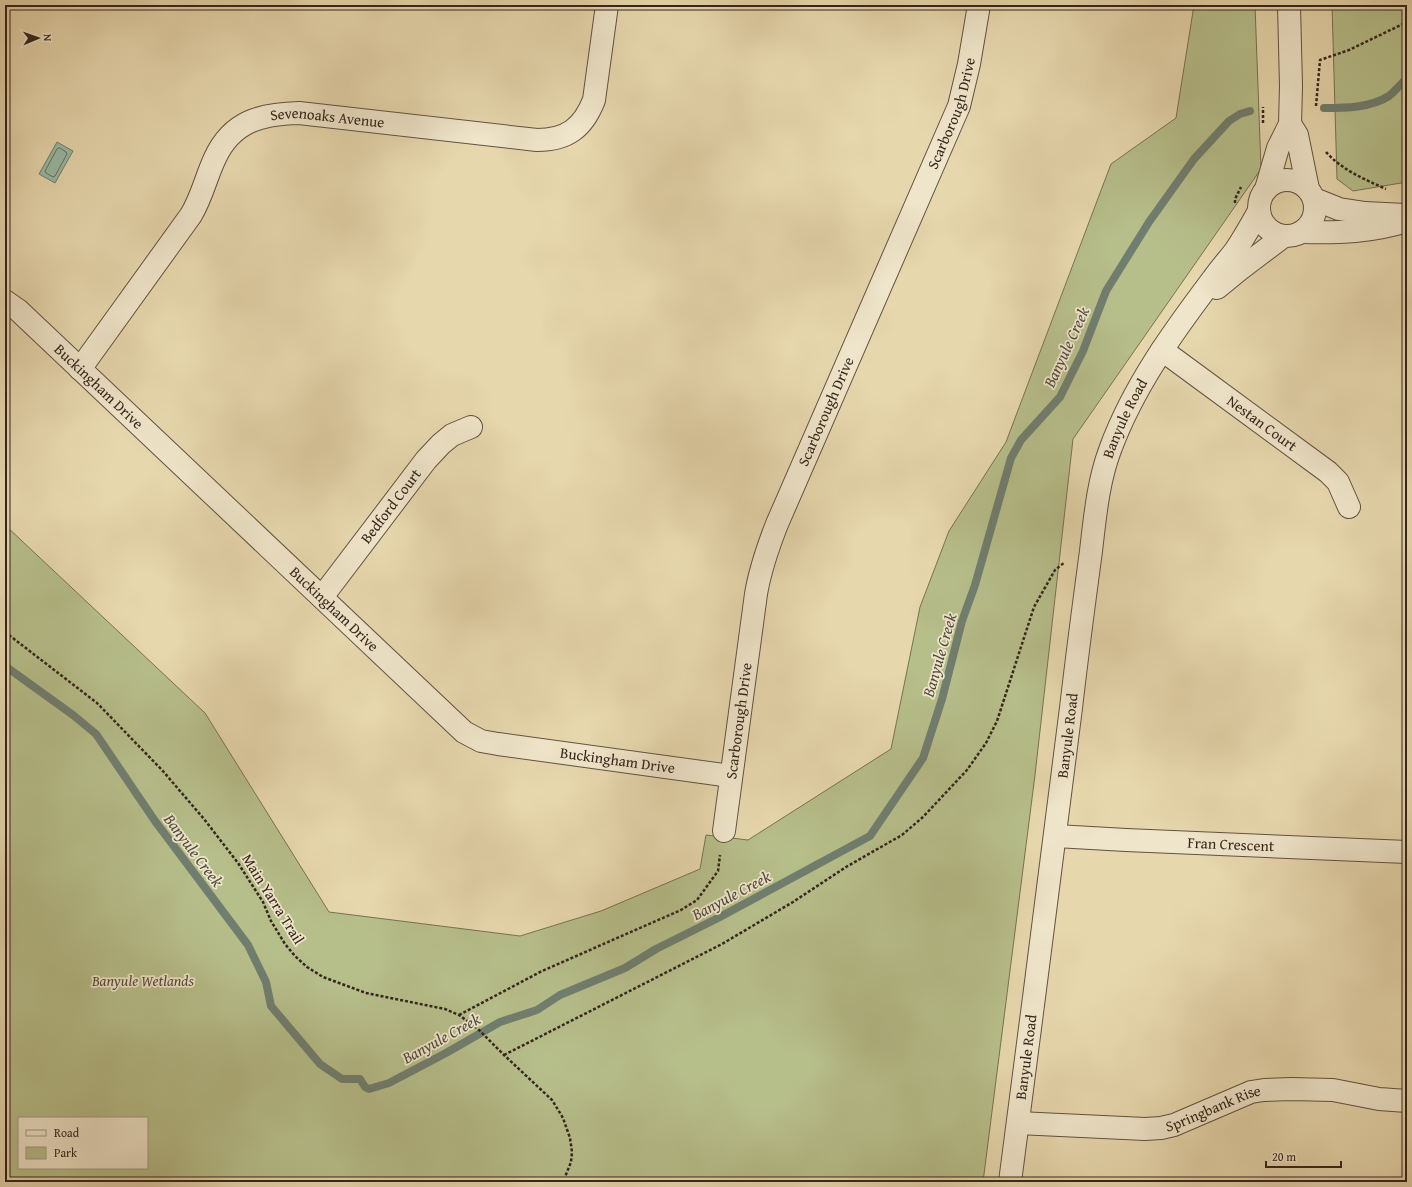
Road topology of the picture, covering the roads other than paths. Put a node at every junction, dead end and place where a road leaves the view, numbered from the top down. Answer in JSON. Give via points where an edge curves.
{"nodes":[{"id":1,"x":607,"y":5,"type":"edge"},
{"id":2,"x":979,"y":5,"type":"edge"},
{"id":3,"x":1290,"y":5,"type":"edge"},
{"id":4,"x":1300,"y":5,"type":"edge"},
{"id":5,"x":1291,"y":86,"type":"junction"},
{"id":6,"x":1290,"y":124,"type":"junction"},
{"id":7,"x":1266,"y":189,"type":"junction"},
{"id":8,"x":1311,"y":194,"type":"junction"},
{"id":9,"x":1259,"y":211,"type":"junction"},
{"id":10,"x":1407,"y":215,"type":"edge"},
{"id":11,"x":1407,"y":221,"type":"edge"},
{"id":12,"x":1293,"y":234,"type":"junction"},
{"id":13,"x":5,"y":301,"type":"edge"},
{"id":14,"x":1190,"y":311,"type":"junction"},
{"id":15,"x":1162,"y":350,"type":"junction"},
{"id":16,"x":80,"y":369,"type":"junction"},
{"id":17,"x":471,"y":427,"type":"dead end"},
{"id":18,"x":1349,"y":507,"type":"dead end"},
{"id":19,"x":322,"y":597,"type":"junction"},
{"id":20,"x":731,"y":776,"type":"junction"},
{"id":21,"x":724,"y":831,"type":"road end"},
{"id":22,"x":1056,"y":836,"type":"junction"},
{"id":23,"x":1407,"y":852,"type":"edge"},
{"id":24,"x":1407,"y":1101,"type":"edge"},
{"id":25,"x":1018,"y":1123,"type":"junction"},
{"id":26,"x":1010,"y":1182,"type":"edge"}],
"edges":[{"from":1,"to":16,"type":"street","name":"Sevenoaks Avenue","via":[[594,100],[581,124],[574,130],[550,140],[299,113],[259,118],[234,132],[214,159],[199,202],[191,215]]},
{"from":2,"to":20,"type":"street","name":"Scarborough Drive","via":[[959,106],[784,509],[759,575]]},
{"from":3,"to":5,"type":"street"},
{"from":4,"to":5,"type":"street"},
{"from":5,"to":6,"type":"street"},
{"from":6,"to":7,"type":"street","via":[[1278,148]]},
{"from":6,"to":8,"type":"street","via":[[1297,135]]},
{"from":7,"to":8,"type":"street","via":[[1278,182],[1292,180],[1301,183]]},
{"from":7,"to":9,"type":"street","via":[[1259,203]]},
{"from":8,"to":10,"type":"street","via":[[1339,208],[1365,213]]},
{"from":8,"to":12,"type":"street","via":[[1316,209],[1314,218],[1309,226]]},
{"from":9,"to":12,"type":"street","via":[[1267,228],[1275,234]]},
{"from":9,"to":14,"type":"street","name":"Banyule Road","via":[[1235,250]]},
{"from":11,"to":12,"type":"street","via":[[1385,228],[1350,232]]},
{"from":12,"to":14,"type":"street","name":"Banyule Road","via":[[1239,270]]},
{"from":13,"to":16,"type":"street","name":"Buckingham Drive","via":[[18,310]]},
{"from":14,"to":15,"type":"street","name":"Banyule Road"},
{"from":15,"to":18,"type":"street","name":"Nestan Court","via":[[1328,472],[1338,482]]},
{"from":15,"to":22,"type":"street","name":"Banyule Road","via":[[1130,403],[1109,452],[1103,474],[1082,613]]},
{"from":16,"to":19,"type":"street","name":"Buckingham Drive"},
{"from":17,"to":19,"type":"street","name":"Bedford Court","via":[[452,435],[426,460]]},
{"from":19,"to":20,"type":"street","name":"Buckingham Drive","via":[[464,732],[481,741]]},
{"from":20,"to":21,"type":"street","name":"Scarborough Drive"},
{"from":22,"to":23,"type":"street","name":"Fran Crescent"},
{"from":22,"to":25,"type":"street","name":"Banyule Road"},
{"from":24,"to":25,"type":"street","name":"Springbank Rise","via":[[1379,1099],[1333,1090],[1276,1089],[1251,1092],[1190,1119],[1161,1128]]},
{"from":25,"to":26,"type":"street","name":"Banyule Road"}]}
